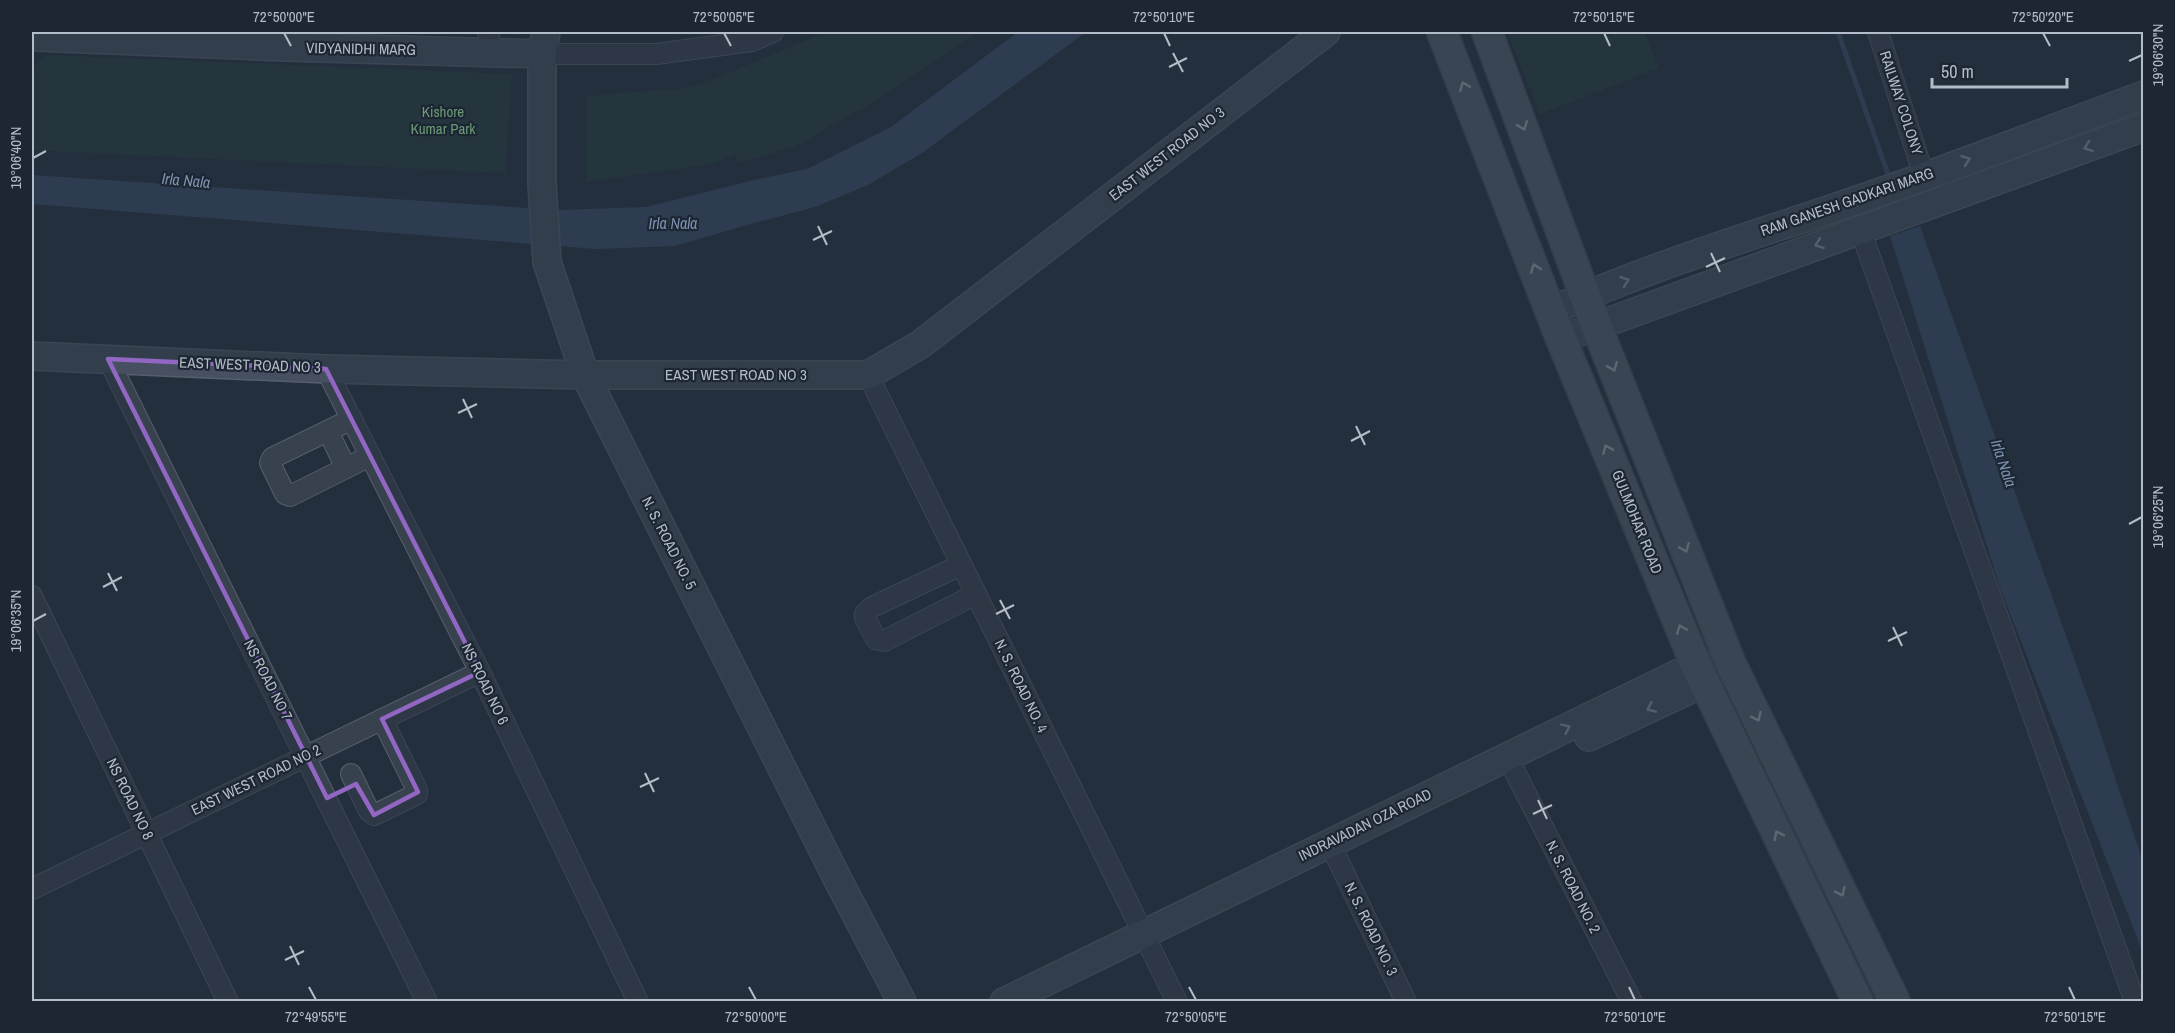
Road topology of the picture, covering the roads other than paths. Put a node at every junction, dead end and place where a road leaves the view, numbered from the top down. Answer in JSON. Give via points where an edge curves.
{"nodes":[{"id":1,"x":773,"y":32,"type":"edge"},
{"id":2,"x":1326,"y":32,"type":"edge"},
{"id":3,"x":1442,"y":32,"type":"edge"},
{"id":4,"x":1487,"y":32,"type":"edge"},
{"id":5,"x":1878,"y":32,"type":"edge"},
{"id":6,"x":187,"y":37,"type":"edge"},
{"id":7,"x":35,"y":38,"type":"edge"},
{"id":8,"x":285,"y":39,"type":"edge"},
{"id":9,"x":547,"y":39,"type":"edge"},
{"id":10,"x":699,"y":40,"type":"edge"},
{"id":11,"x":490,"y":41,"type":"edge"},
{"id":12,"x":2144,"y":95,"type":"edge"},
{"id":13,"x":2144,"y":127,"type":"edge"},
{"id":14,"x":1918,"y":178,"type":"junction"},
{"id":15,"x":1860,"y":229,"type":"junction"},
{"id":16,"x":1587,"y":295,"type":"junction"},
{"id":17,"x":1556,"y":325,"type":"junction"},
{"id":18,"x":1596,"y":325,"type":"junction"},
{"id":19,"x":32,"y":356,"type":"edge"},
{"id":20,"x":108,"y":359,"type":"junction"},
{"id":21,"x":326,"y":369,"type":"junction"},
{"id":22,"x":585,"y":375,"type":"junction"},
{"id":23,"x":868,"y":375,"type":"junction"},
{"id":24,"x":352,"y":419,"type":"junction"},
{"id":25,"x":328,"y":431,"type":"junction"},
{"id":26,"x":370,"y":456,"type":"junction"},
{"id":27,"x":346,"y":468,"type":"junction"},
{"id":28,"x":962,"y":565,"type":"junction"},
{"id":29,"x":976,"y":594,"type":"junction"},
{"id":30,"x":32,"y":596,"type":"edge"},
{"id":31,"x":1731,"y":664,"type":"junction"},
{"id":32,"x":480,"y":672,"type":"junction"},
{"id":33,"x":1700,"y":674,"type":"junction"},
{"id":34,"x":382,"y":719,"type":"junction"},
{"id":35,"x":306,"y":756,"type":"junction"},
{"id":36,"x":1515,"y":772,"type":"junction"},
{"id":37,"x":327,"y":798,"type":"junction"},
{"id":38,"x":147,"y":833,"type":"junction"},
{"id":39,"x":1336,"y":856,"type":"junction"},
{"id":40,"x":32,"y":889,"type":"edge"},
{"id":41,"x":1146,"y":939,"type":"junction"},
{"id":42,"x":228,"y":1002,"type":"edge"},
{"id":43,"x":427,"y":1002,"type":"edge"},
{"id":44,"x":638,"y":1002,"type":"edge"},
{"id":45,"x":902,"y":1002,"type":"edge"},
{"id":46,"x":1004,"y":1002,"type":"edge"},
{"id":47,"x":1039,"y":1002,"type":"edge"},
{"id":48,"x":1177,"y":1002,"type":"edge"},
{"id":49,"x":1406,"y":1002,"type":"edge"},
{"id":50,"x":1632,"y":1002,"type":"edge"},
{"id":51,"x":1858,"y":1002,"type":"edge"},
{"id":52,"x":1895,"y":1002,"type":"edge"},
{"id":53,"x":2135,"y":1002,"type":"edge"}],
"edges":[{"from":1,"to":10,"type":"street","via":[[752,41]]},
{"from":2,"to":23,"type":"street","name":"EAST WEST ROAD NO 3","via":[[921,344]]},
{"from":17,"to":3,"type":"main road","name":"GULMOHAR ROAD","one_way":true},
{"from":4,"to":16,"type":"main road","one_way":true},
{"from":5,"to":14,"type":"street","name":"RAILWAY COLONY"},
{"from":6,"to":7,"type":"street","name":"VIDYANIDHI MARG"},
{"from":6,"to":8,"type":"street","name":"VIDYANIDHI MARG"},
{"from":8,"to":11,"type":"street","name":"VIDYANIDHI MARG"},
{"from":9,"to":10,"type":"street","via":[[656,54]]},
{"from":9,"to":11,"type":"street","name":"VIDYANIDHI MARG"},
{"from":9,"to":22,"type":"street","name":"N. S. ROAD NO. 5","via":[[542,184],[547,262]]},
{"from":14,"to":12,"type":"street","name":"RAM GANESH GADKARI MARG","one_way":true},
{"from":13,"to":15,"type":"street","name":"RAM GANESH GADKARI MARG","one_way":true},
{"from":16,"to":14,"type":"street","name":"RAM GANESH GADKARI MARG","one_way":true},
{"from":15,"to":18,"type":"street","name":"RAM GANESH GADKARI MARG","one_way":true},
{"from":15,"to":53,"type":"street"},
{"from":16,"to":17,"type":"street","name":"RAM GANESH GADKARI MARG"},
{"from":16,"to":18,"type":"main road"},
{"from":17,"to":18,"type":"street","name":"RAM GANESH GADKARI MARG"},
{"from":33,"to":17,"type":"main road","name":"GULMOHAR ROAD","one_way":true},
{"from":18,"to":31,"type":"main road","one_way":true},
{"from":19,"to":20,"type":"street","name":"EAST WEST ROAD NO 3"},
{"from":20,"to":21,"type":"street","name":"EAST WEST ROAD NO 3"},
{"from":20,"to":35,"type":"street","name":"NS ROAD NO 7"},
{"from":21,"to":22,"type":"street","name":"EAST WEST ROAD NO 3"},
{"from":21,"to":24,"type":"street","name":"NS ROAD NO 6"},
{"from":22,"to":23,"type":"street","name":"EAST WEST ROAD NO 3"},
{"from":22,"to":45,"type":"street","name":"N. S. ROAD NO. 5"},
{"from":23,"to":28,"type":"street","name":"N. S. ROAD NO. 4"},
{"from":24,"to":25,"type":"street"},
{"from":24,"to":26,"type":"street","name":"NS ROAD NO 6"},
{"from":25,"to":27,"type":"street"},
{"from":25,"to":27,"type":"street","via":[[270,460],[285,494],[290,496]]},
{"from":26,"to":27,"type":"street"},
{"from":26,"to":32,"type":"street","name":"NS ROAD NO 6"},
{"from":28,"to":29,"type":"street","name":"N. S. ROAD NO. 4"},
{"from":28,"to":29,"type":"street","via":[[872,607],[865,618],[876,639],[885,641]]},
{"from":29,"to":41,"type":"street","name":"N. S. ROAD NO. 4"},
{"from":30,"to":38,"type":"street","name":"NS ROAD NO 8"},
{"from":31,"to":33,"type":"street"},
{"from":31,"to":52,"type":"main road","one_way":true},
{"from":32,"to":34,"type":"street","name":"EAST WEST ROAD NO 2"},
{"from":32,"to":44,"type":"street","name":"NS ROAD NO 6"},
{"from":33,"to":36,"type":"street","name":"INDRAVADAN OZA ROAD","one_way":true},
{"from":41,"to":33,"type":"street","name":"INDRAVADAN OZA ROAD","one_way":true},
{"from":51,"to":33,"type":"main road","name":"GULMOHAR ROAD","one_way":true},
{"from":34,"to":35,"type":"street","name":"EAST WEST ROAD NO 2"},
{"from":34,"to":37,"type":"street","via":[[418,792],[374,815],[353,779]]},
{"from":35,"to":37,"type":"street","name":"NS ROAD NO 7"},
{"from":35,"to":38,"type":"street","name":"EAST WEST ROAD NO 2"},
{"from":36,"to":39,"type":"street","name":"INDRAVADAN OZA ROAD"},
{"from":36,"to":50,"type":"street","name":"N. S. ROAD NO. 2"},
{"from":37,"to":43,"type":"street","name":"NS ROAD NO 7"},
{"from":38,"to":40,"type":"street","name":"EAST WEST ROAD NO 2"},
{"from":38,"to":42,"type":"street","name":"NS ROAD NO 8"},
{"from":39,"to":41,"type":"street","name":"INDRAVADAN OZA ROAD"},
{"from":39,"to":49,"type":"street","name":"N. S. ROAD NO. 3"},
{"from":41,"to":46,"type":"street","name":"INDRAVADAN OZA ROAD"},
{"from":41,"to":47,"type":"street","name":"INDRAVADAN OZA ROAD"},
{"from":41,"to":48,"type":"street"}]}
